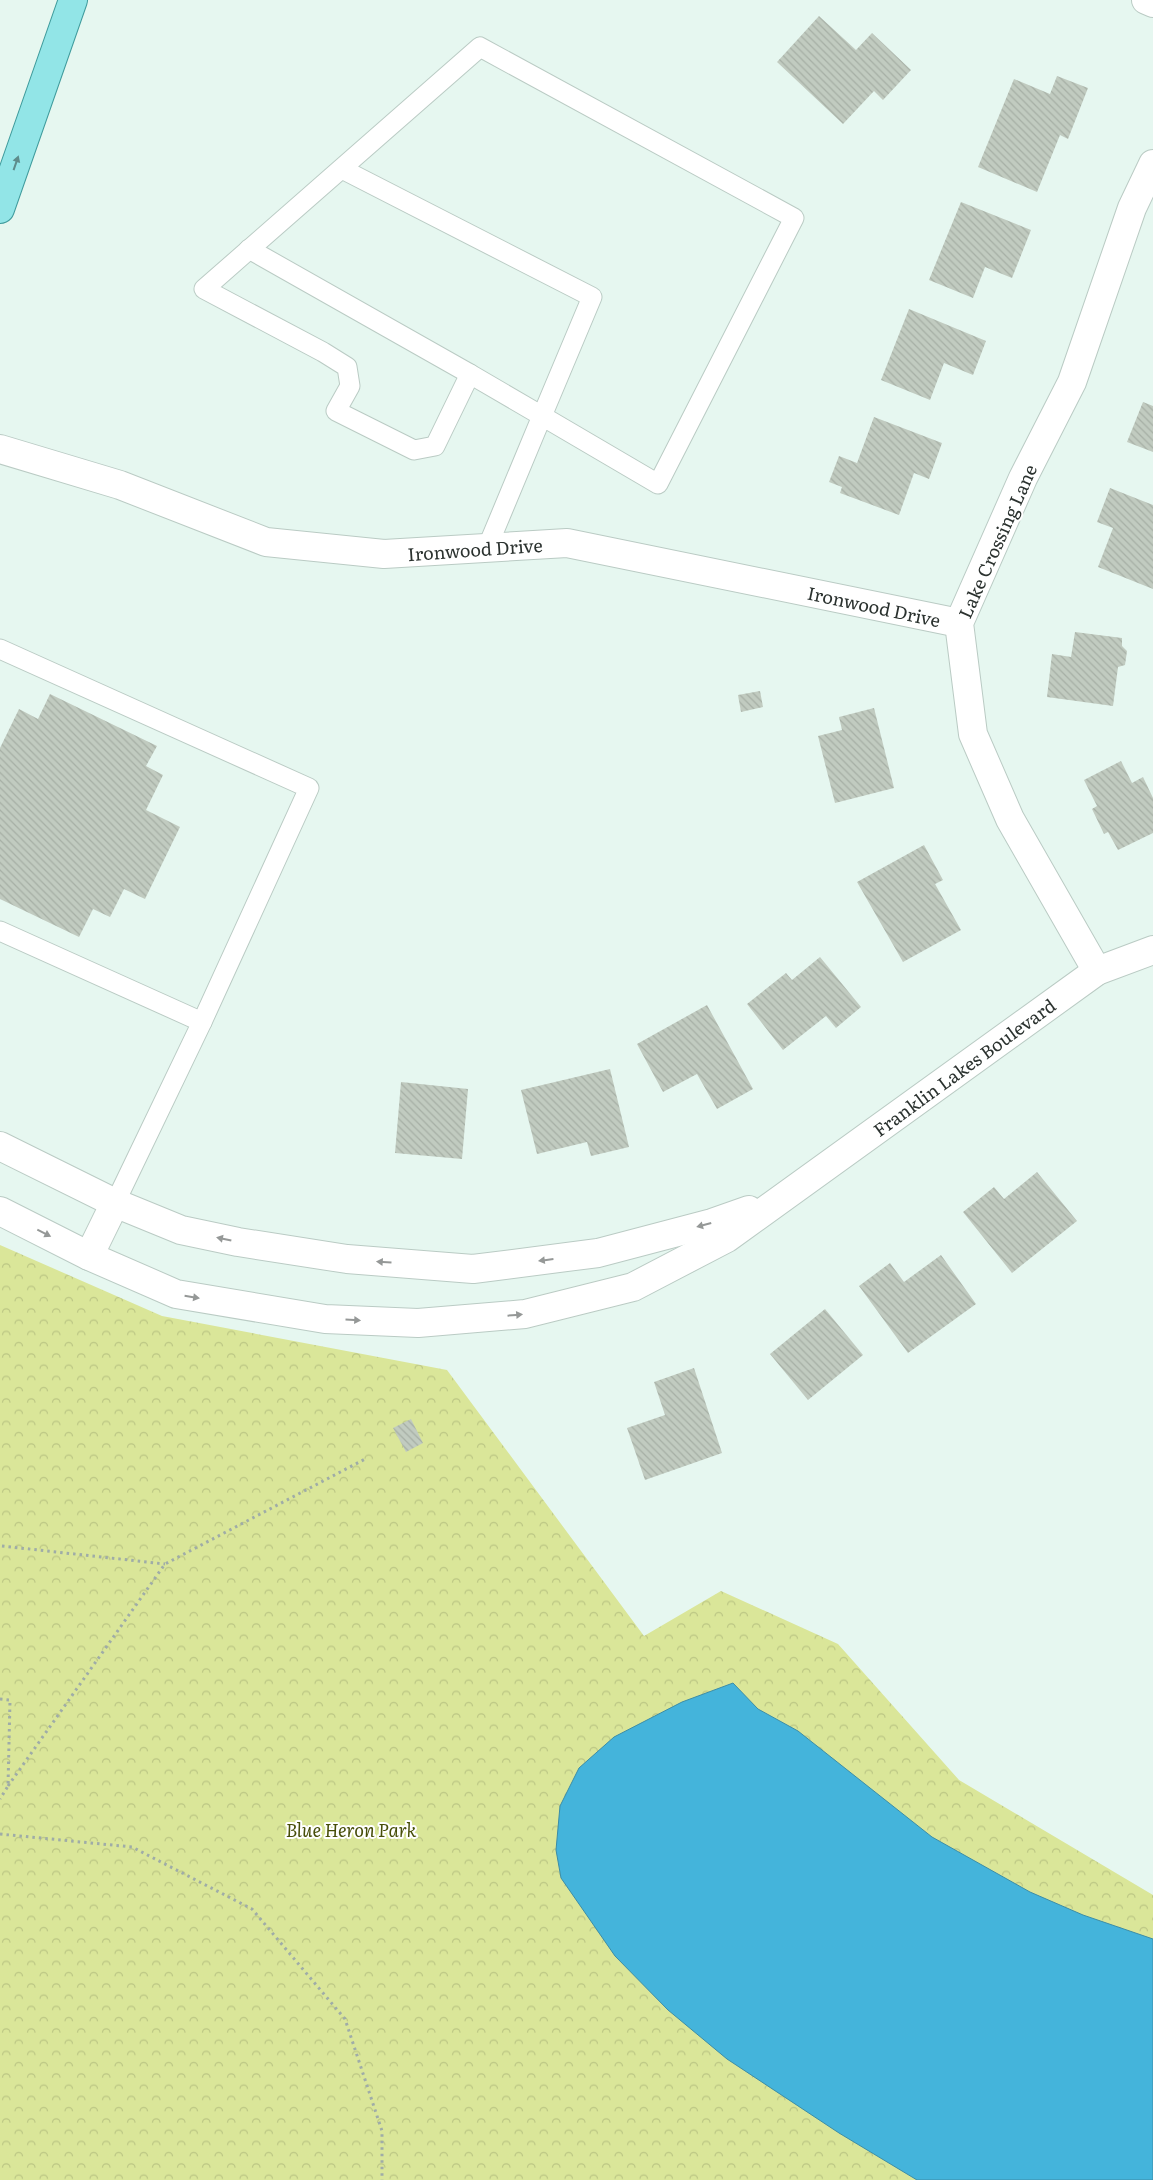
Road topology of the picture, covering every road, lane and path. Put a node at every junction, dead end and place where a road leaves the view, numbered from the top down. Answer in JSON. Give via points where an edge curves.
{"nodes":[{"id":1,"x":73,"y":0,"type":"edge"},
{"id":2,"x":1146,"y":0,"type":"edge"},
{"id":3,"x":1153,"y":3,"type":"edge"},
{"id":4,"x":1153,"y":164,"type":"edge"},
{"id":5,"x":342,"y":168,"type":"junction"},
{"id":6,"x":0,"y":208,"type":"edge"},
{"id":7,"x":249,"y":249,"type":"junction"},
{"id":8,"x":470,"y":374,"type":"junction"},
{"id":9,"x":542,"y":416,"type":"junction"},
{"id":10,"x":0,"y":449,"type":"edge"},
{"id":11,"x":487,"y":548,"type":"junction"},
{"id":12,"x":959,"y":623,"type":"junction"},
{"id":13,"x":0,"y":650,"type":"edge"},
{"id":14,"x":0,"y":931,"type":"edge"},
{"id":15,"x":1153,"y":950,"type":"edge"},
{"id":16,"x":1097,"y":970,"type":"junction"},
{"id":17,"x":202,"y":1022,"type":"junction"},
{"id":18,"x":0,"y":1146,"type":"edge"},
{"id":19,"x":784,"y":1198,"type":"junction"},
{"id":20,"x":115,"y":1203,"type":"junction"},
{"id":21,"x":0,"y":1211,"type":"edge"},
{"id":22,"x":89,"y":1256,"type":"junction"},
{"id":23,"x":367,"y":1458,"type":"dead end"},
{"id":24,"x":2,"y":1546,"type":"dead end"},
{"id":25,"x":166,"y":1564,"type":"junction"},
{"id":26,"x":0,"y":1699,"type":"edge"},
{"id":27,"x":8,"y":1786,"type":"junction"},
{"id":28,"x":0,"y":1799,"type":"edge"},
{"id":29,"x":0,"y":1834,"type":"edge"},
{"id":30,"x":382,"y":2180,"type":"edge"}],
"edges":[{"from":6,"to":1,"type":"main road","one_way":true},
{"from":2,"to":3,"type":"street"},
{"from":4,"to":12,"type":"street","name":"Lake Crossing Lane","via":[[1132,208],[1072,382],[1023,478]]},
{"from":5,"to":7,"type":"lane"},
{"from":5,"to":9,"type":"lane","via":[[592,296]]},
{"from":5,"to":9,"type":"lane","via":[[480,47],[794,218],[658,484]]},
{"from":7,"to":8,"type":"lane"},
{"from":7,"to":8,"type":"lane","via":[[204,289],[347,367],[350,386],[336,411],[414,450],[435,446]]},
{"from":8,"to":9,"type":"lane"},
{"from":9,"to":11,"type":"lane"},
{"from":10,"to":11,"type":"street","name":"Ironwood Drive","via":[[120,485],[266,542],[384,554]]},
{"from":11,"to":12,"type":"street","name":"Ironwood Drive","via":[[566,543]]},
{"from":12,"to":16,"type":"street","name":"Lake Crossing Lane","via":[[973,734],[1010,819]]},
{"from":13,"to":17,"type":"lane","via":[[309,788]]},
{"from":14,"to":17,"type":"lane"},
{"from":15,"to":16,"type":"street","name":"Franklin Lakes Boulevard"},
{"from":16,"to":19,"type":"street","name":"Franklin Lakes Boulevard"},
{"from":17,"to":20,"type":"lane"},
{"from":18,"to":20,"type":"street","name":"Franklin Lakes Boulevard"},
{"from":19,"to":20,"type":"street","name":"Franklin Lakes Boulevard","one_way":true,"via":[[712,1223],[598,1253],[473,1269],[347,1259],[238,1242],[181,1230]]},
{"from":22,"to":19,"type":"street","name":"Franklin Lakes Boulevard","one_way":true,"via":[[176,1294],[325,1319],[418,1323],[525,1314],[633,1287],[727,1238]]},
{"from":20,"to":22,"type":"street"},
{"from":21,"to":22,"type":"street","name":"Franklin Lakes Boulevard","one_way":true},
{"from":23,"to":25,"type":"path"},
{"from":24,"to":25,"type":"path"},
{"from":25,"to":27,"type":"path"},
{"from":26,"to":27,"type":"path","via":[[10,1700]]},
{"from":27,"to":28,"type":"path"},
{"from":29,"to":30,"type":"path","via":[[132,1846],[252,1909],[345,2019],[382,2131]]}]}
